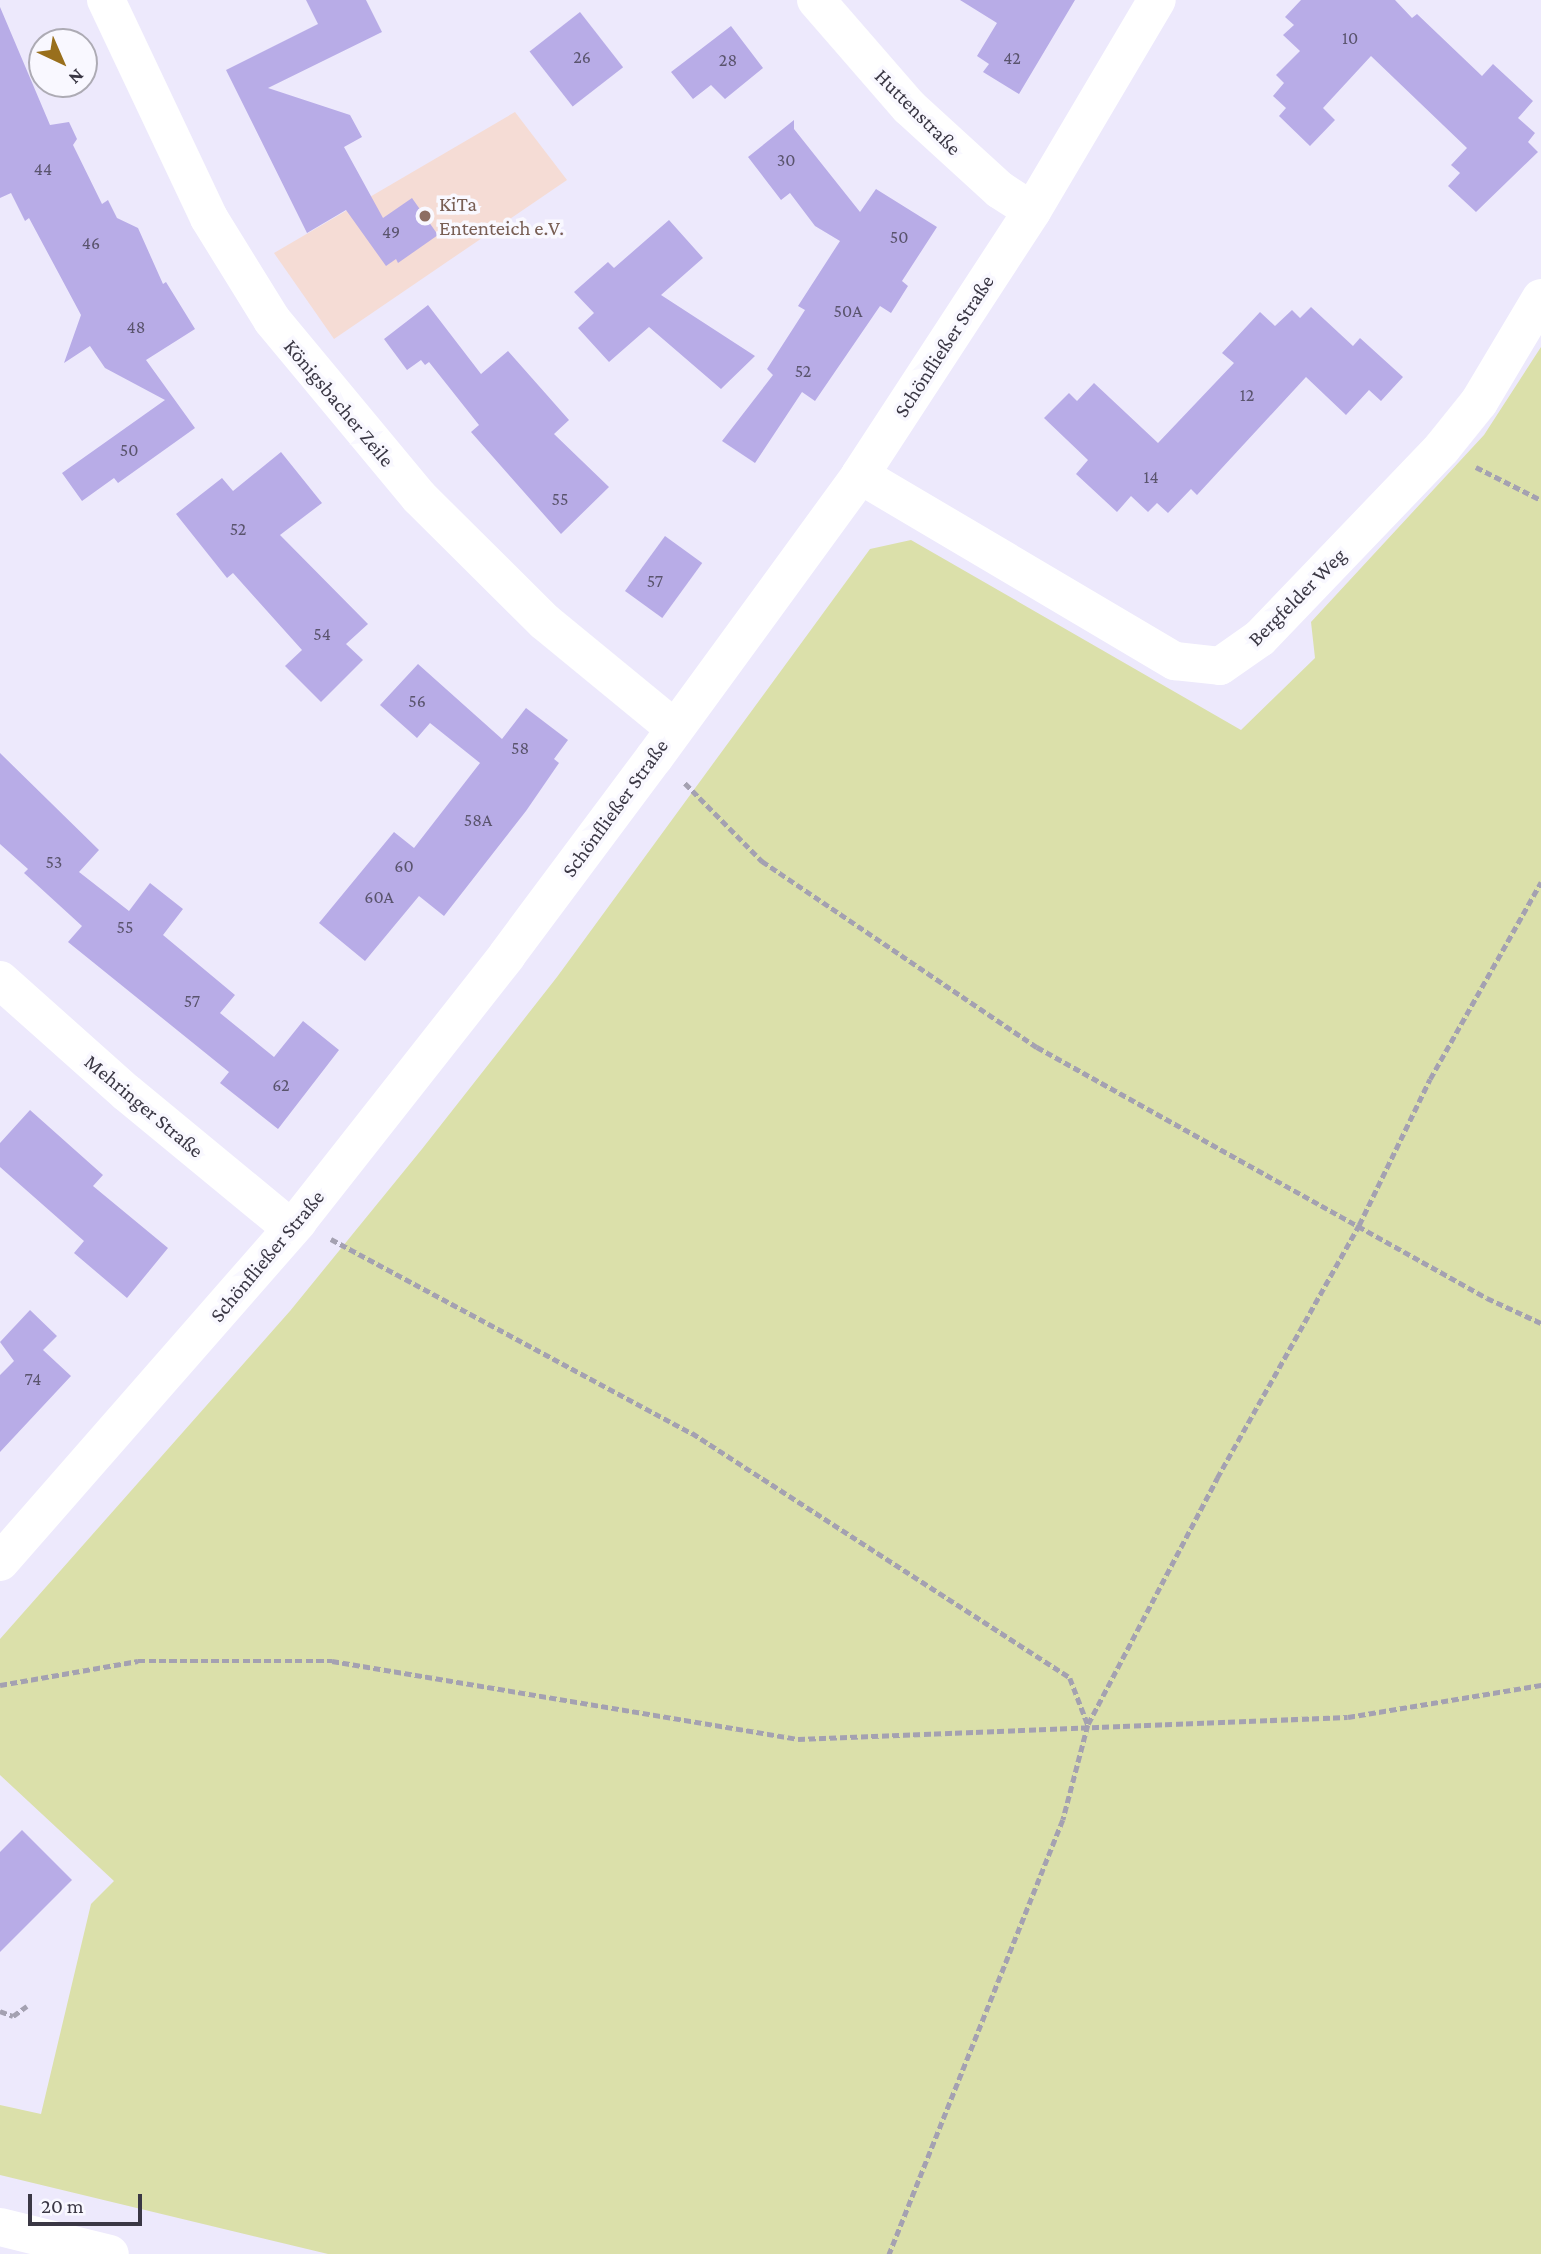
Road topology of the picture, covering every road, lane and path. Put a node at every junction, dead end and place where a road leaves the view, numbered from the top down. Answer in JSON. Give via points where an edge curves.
{"nodes":[{"id":1,"x":106,"y":0,"type":"edge"},
{"id":2,"x":816,"y":0,"type":"edge"},
{"id":3,"x":1157,"y":0,"type":"edge"},
{"id":4,"x":1032,"y":211,"type":"junction"},
{"id":5,"x":1541,"y":298,"type":"edge"},
{"id":6,"x":1441,"y":448,"type":"junction"},
{"id":7,"x":860,"y":475,"type":"junction"},
{"id":8,"x":1541,"y":500,"type":"edge"},
{"id":9,"x":664,"y":743,"type":"junction"},
{"id":10,"x":1541,"y":882,"type":"edge"},
{"id":11,"x":0,"y":980,"type":"edge"},
{"id":12,"x":295,"y":1224,"type":"junction"},
{"id":13,"x":1359,"y":1225,"type":"junction"},
{"id":14,"x":1541,"y":1323,"type":"edge"},
{"id":15,"x":0,"y":1562,"type":"edge"},
{"id":16,"x":0,"y":1685,"type":"edge"},
{"id":17,"x":1541,"y":1685,"type":"edge"},
{"id":18,"x":1088,"y":1725,"type":"junction"},
{"id":19,"x":27,"y":2006,"type":"dead end"},
{"id":20,"x":0,"y":2011,"type":"edge"},
{"id":21,"x":0,"y":2227,"type":"edge"},
{"id":22,"x":110,"y":2254,"type":"edge"},
{"id":23,"x":889,"y":2254,"type":"edge"}],
"edges":[{"from":1,"to":9,"type":"street","name":"Königsbacher Zeile","via":[[209,218],[272,320],[419,498]]},
{"from":2,"to":4,"type":"street","name":"Huttenstraße","via":[[909,107],[1000,190]]},
{"from":3,"to":4,"type":"street","name":"Schönfließer Straße"},
{"from":4,"to":7,"type":"street","name":"Schönfließer Straße"},
{"from":5,"to":6,"type":"street","name":"Bergfelder Weg","via":[[1479,402]]},
{"from":6,"to":7,"type":"street","name":"Bergfelder Weg","via":[[1261,638],[1220,666],[1175,661]]},
{"from":6,"to":8,"type":"path"},
{"from":7,"to":9,"type":"street","name":"Schönfließer Straße"},
{"from":9,"to":12,"type":"street","name":"Schönfließer Straße"},
{"from":9,"to":13,"type":"path","via":[[762,861],[1037,1047]]},
{"from":10,"to":13,"type":"path","via":[[1430,1079]]},
{"from":11,"to":12,"type":"street","name":"Mehringer Straße","via":[[127,1093]]},
{"from":12,"to":15,"type":"street","name":"Schönfließer Straße","via":[[175,1367]]},
{"from":12,"to":18,"type":"path","via":[[692,1433],[1070,1678]]},
{"from":13,"to":14,"type":"path","via":[[1487,1298]]},
{"from":13,"to":18,"type":"path","via":[[1217,1478]]},
{"from":16,"to":18,"type":"path","via":[[138,1661],[332,1661],[798,1739]]},
{"from":17,"to":18,"type":"path","via":[[1348,1717]]},
{"from":18,"to":23,"type":"path","via":[[1063,1820]]},
{"from":19,"to":20,"type":"path","via":[[13,2016]]},
{"from":21,"to":22,"type":"street"}]}
